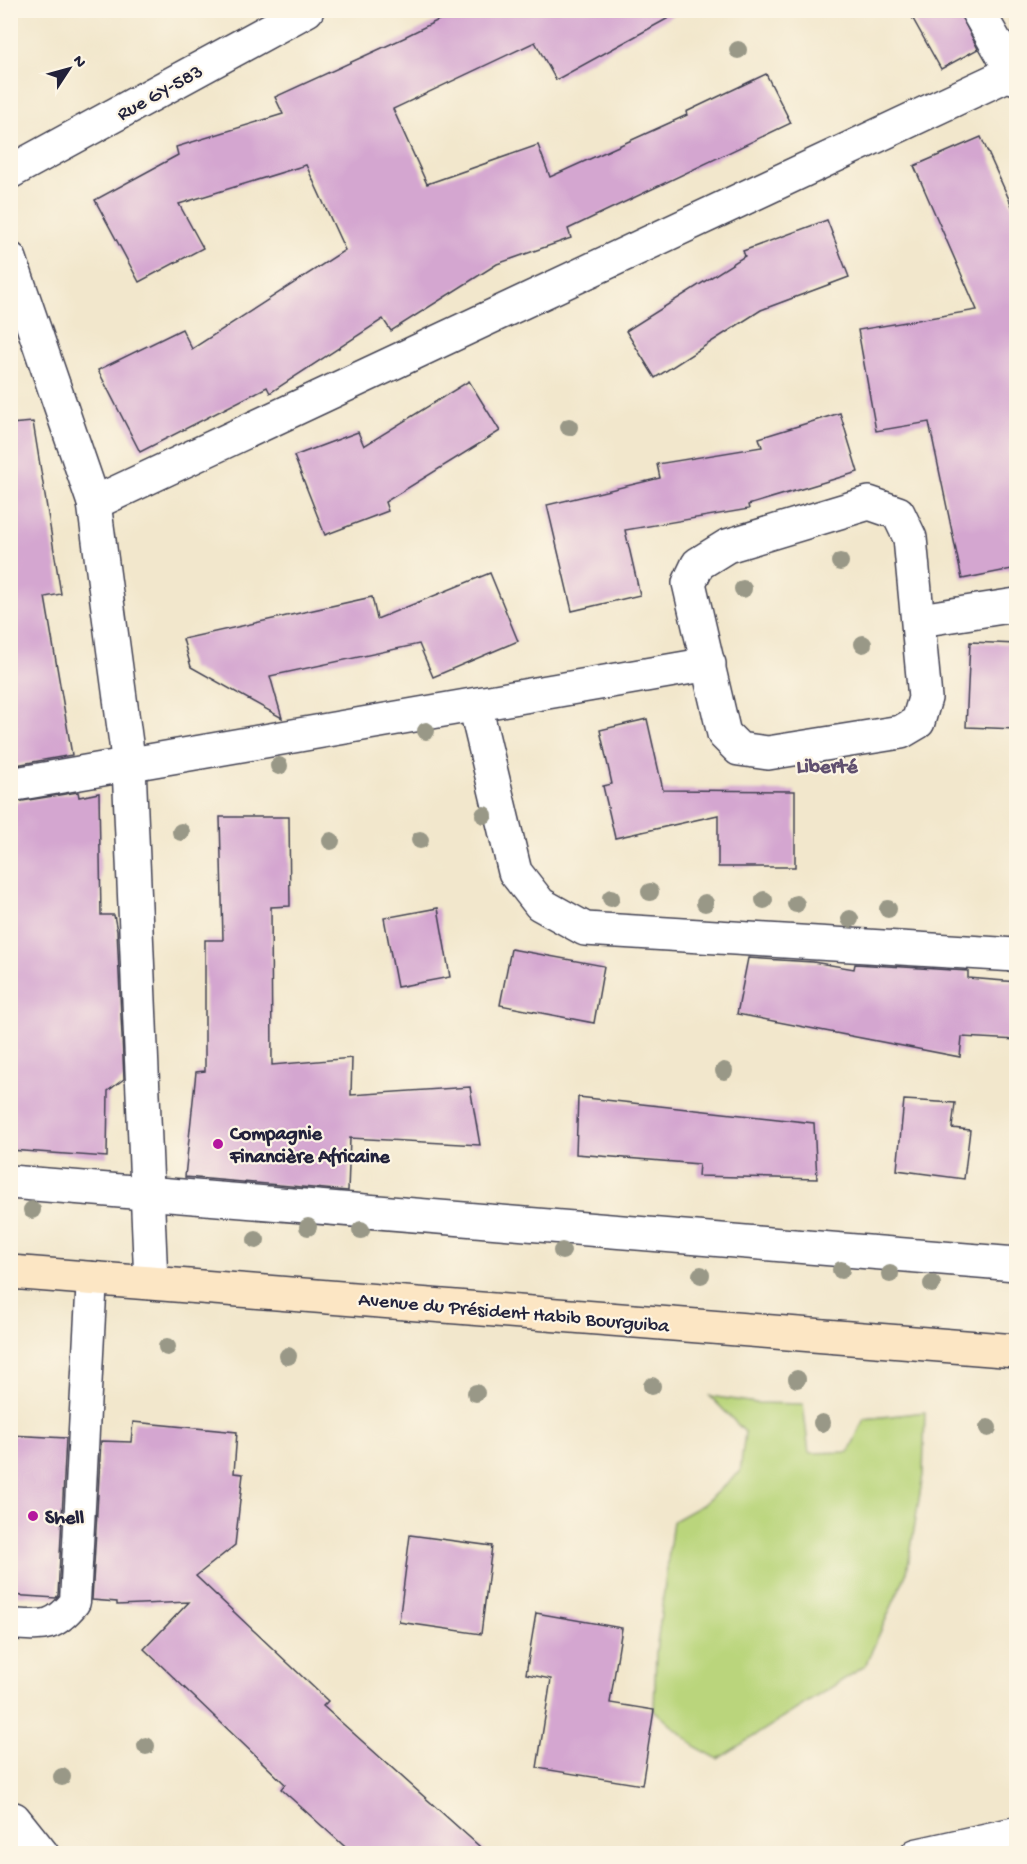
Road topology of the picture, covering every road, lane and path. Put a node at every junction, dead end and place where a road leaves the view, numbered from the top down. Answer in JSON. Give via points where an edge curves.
{"nodes":[{"id":1,"x":307,"y":10,"type":"edge"},
{"id":2,"x":977,"y":10,"type":"edge"},
{"id":3,"x":1015,"y":75,"type":"edge"},
{"id":4,"x":10,"y":172,"type":"edge"},
{"id":5,"x":10,"y":260,"type":"edge"},
{"id":6,"x":94,"y":503,"type":"junction"},
{"id":7,"x":1017,"y":605,"type":"edge"},
{"id":8,"x":920,"y":621,"type":"junction"},
{"id":9,"x":709,"y":664,"type":"junction"},
{"id":10,"x":475,"y":705,"type":"junction"},
{"id":11,"x":129,"y":766,"type":"junction"},
{"id":12,"x":10,"y":785,"type":"edge"},
{"id":13,"x":1017,"y":955,"type":"edge"},
{"id":14,"x":10,"y":1182,"type":"edge"},
{"id":15,"x":147,"y":1194,"type":"junction"},
{"id":16,"x":1017,"y":1264,"type":"edge"},
{"id":17,"x":10,"y":1272,"type":"edge"},
{"id":18,"x":92,"y":1277,"type":"junction"},
{"id":19,"x":151,"y":1282,"type":"junction"},
{"id":20,"x":1017,"y":1351,"type":"edge"},
{"id":21,"x":10,"y":1624,"type":"edge"},
{"id":22,"x":14,"y":1819,"type":"dead end"},
{"id":23,"x":1017,"y":1832,"type":"edge"},
{"id":24,"x":42,"y":1854,"type":"edge"},
{"id":25,"x":916,"y":1854,"type":"edge"}],
"edges":[{"from":1,"to":4,"type":"street","name":"Rue GY-583"},
{"from":2,"to":3,"type":"street"},
{"from":3,"to":6,"type":"street"},
{"from":5,"to":6,"type":"street"},
{"from":6,"to":11,"type":"street"},
{"from":7,"to":8,"type":"street"},
{"from":8,"to":9,"type":"street","via":[[925,698],[918,722],[901,732],[768,753],[739,749],[724,734]]},
{"from":8,"to":9,"type":"street","via":[[910,538],[898,513],[869,503],[727,546],[698,564],[688,583]]},
{"from":9,"to":10,"type":"street"},
{"from":10,"to":11,"type":"street"},
{"from":10,"to":13,"type":"street","via":[[516,872],[540,904],[585,928]]},
{"from":11,"to":12,"type":"street"},
{"from":11,"to":15,"type":"street"},
{"from":14,"to":15,"type":"street"},
{"from":15,"to":16,"type":"street"},
{"from":15,"to":19,"type":"street"},
{"from":17,"to":18,"type":"main road","name":"Avenue du Président Habib Bourguiba"},
{"from":18,"to":19,"type":"main road","name":"Avenue du Président Habib Bourguiba"},
{"from":18,"to":21,"type":"lane","via":[[75,1602],[63,1617],[46,1627]]},
{"from":19,"to":20,"type":"main road","name":"Avenue du Président Habib Bourguiba"},
{"from":22,"to":24,"type":"street"},
{"from":23,"to":25,"type":"lane"}]}
